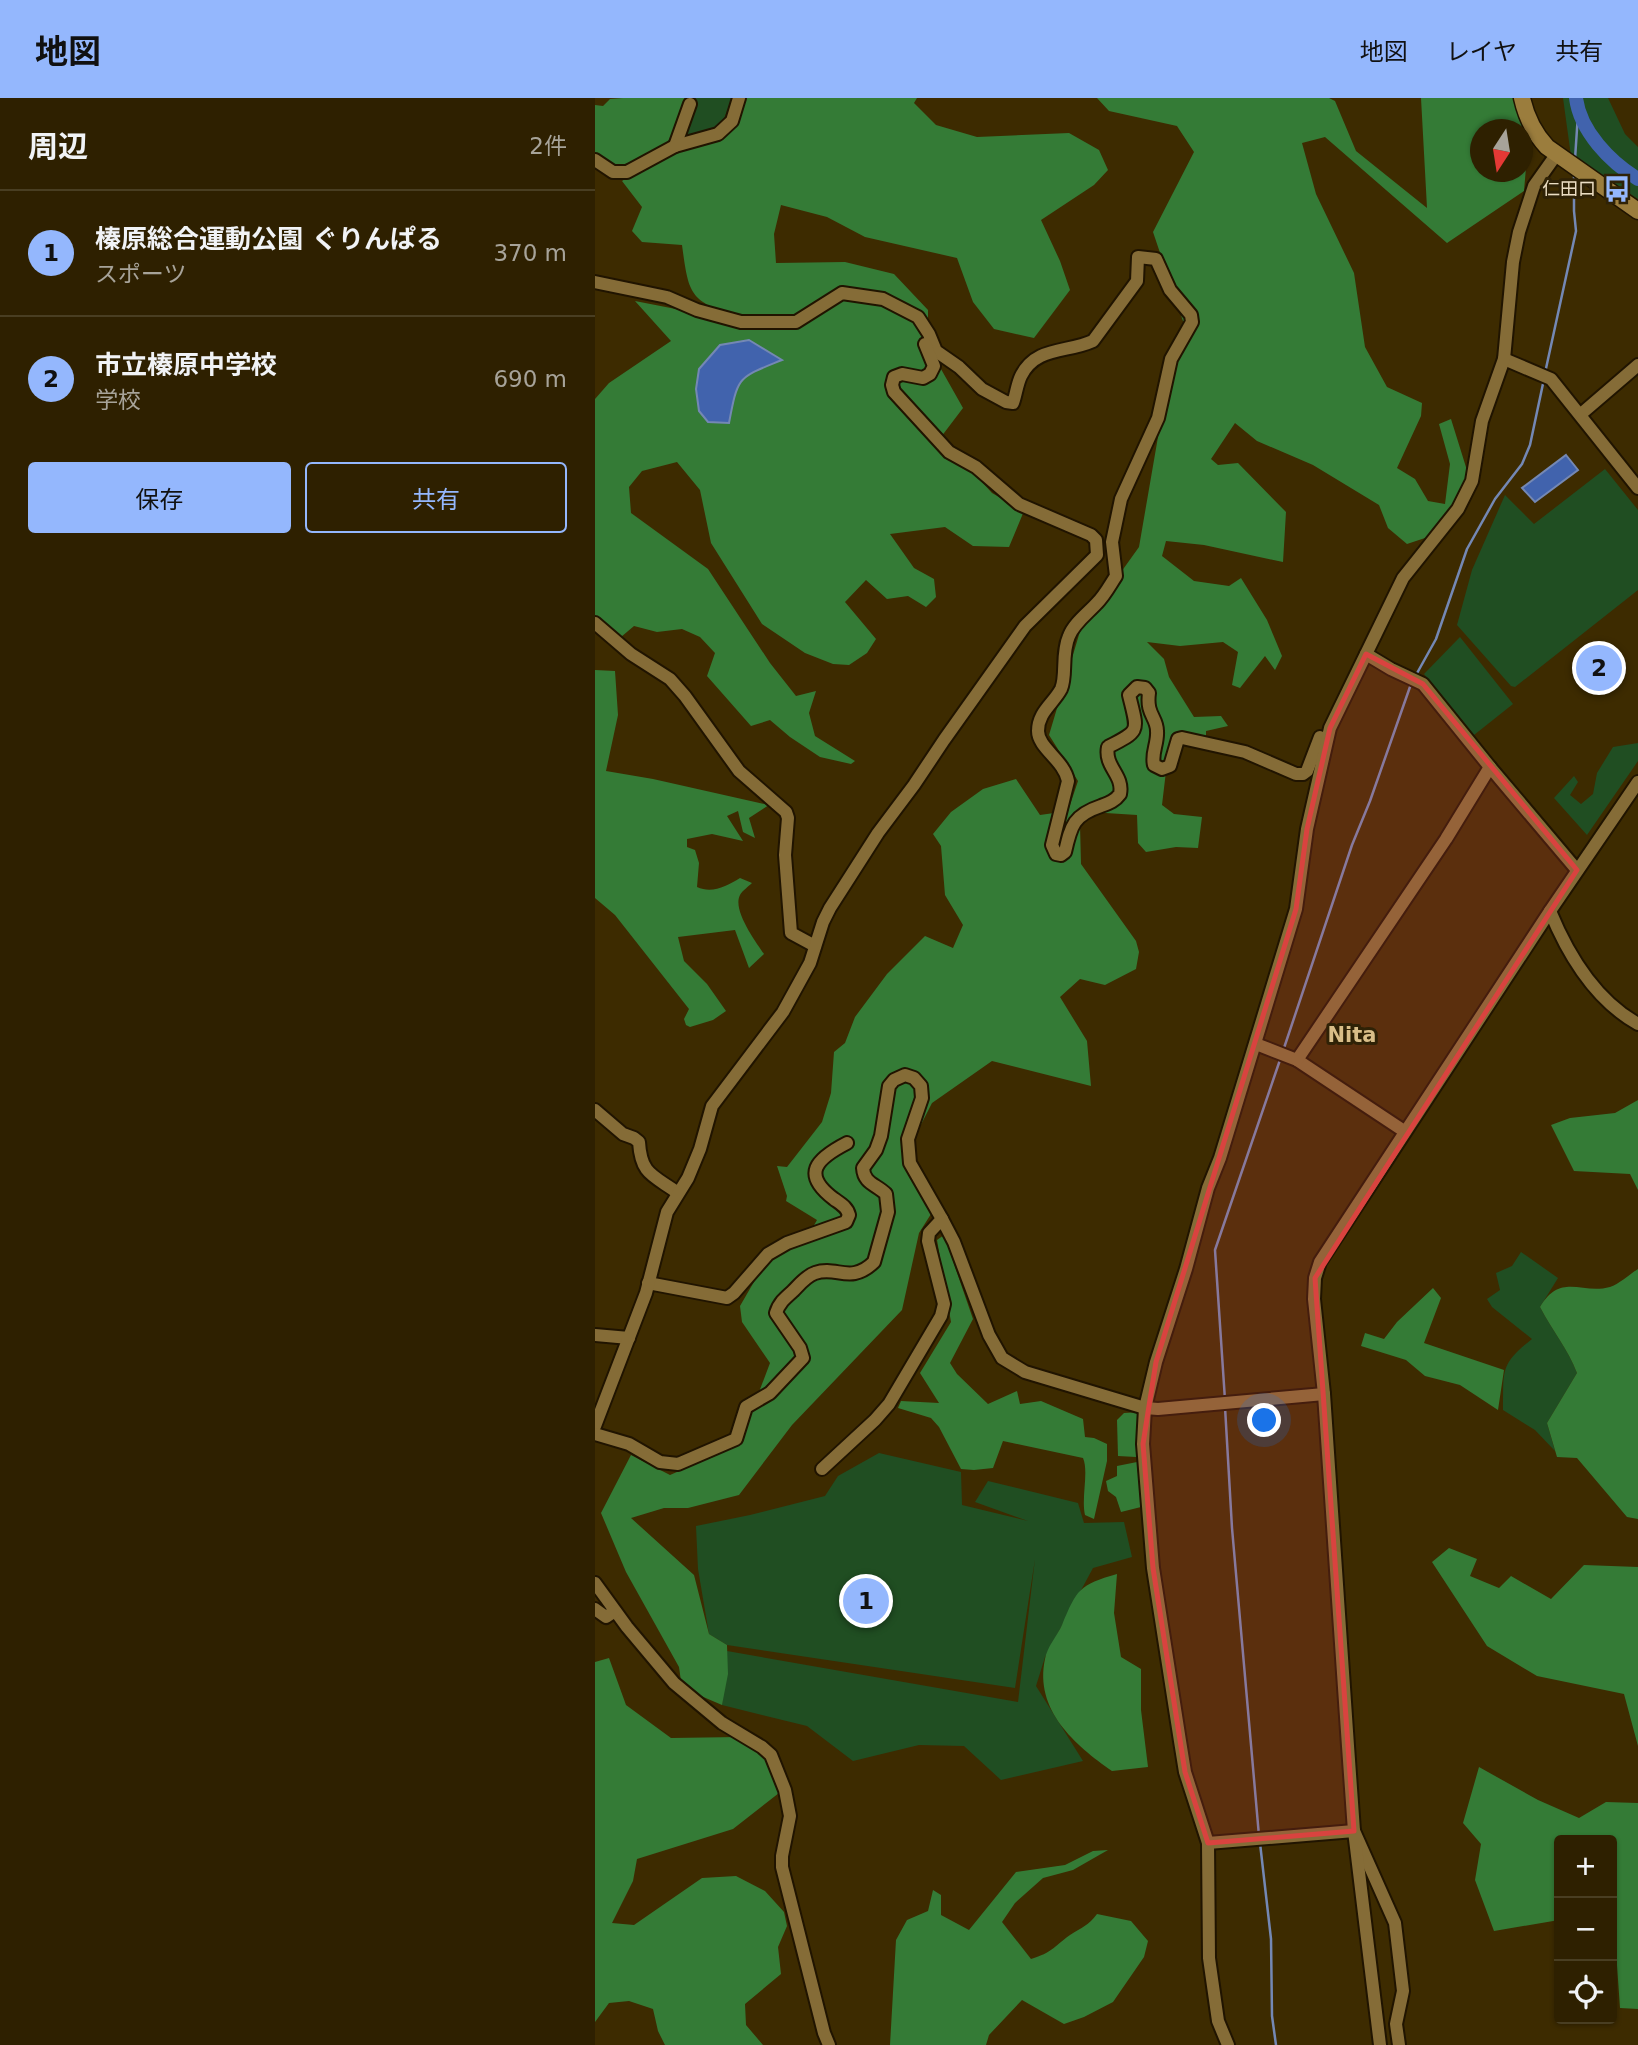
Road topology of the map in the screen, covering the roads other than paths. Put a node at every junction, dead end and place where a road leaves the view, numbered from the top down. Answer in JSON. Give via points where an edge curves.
{"nodes":[{"id":1,"x":739,"y":98,"type":"edge"},
{"id":2,"x":1522,"y":98,"type":"edge"},
{"id":3,"x":689,"y":104,"type":"dead end"},
{"id":4,"x":675,"y":146,"type":"junction"},
{"id":5,"x":595,"y":160,"type":"edge"},
{"id":6,"x":1568,"y":164,"type":"junction"},
{"id":7,"x":1638,"y":211,"type":"edge"},
{"id":8,"x":595,"y":282,"type":"edge"},
{"id":9,"x":909,"y":313,"type":"junction"},
{"id":10,"x":1504,"y":359,"type":"junction"},
{"id":11,"x":1638,"y":365,"type":"edge"},
{"id":12,"x":1581,"y":414,"type":"junction"},
{"id":13,"x":1638,"y":488,"type":"edge"},
{"id":14,"x":1113,"y":532,"type":"junction"},
{"id":15,"x":1096,"y":540,"type":"junction"},
{"id":16,"x":595,"y":623,"type":"edge"},
{"id":17,"x":1366,"y":654,"type":"junction"},
{"id":18,"x":1330,"y":728,"type":"junction"},
{"id":19,"x":1490,"y":767,"type":"junction"},
{"id":20,"x":1638,"y":782,"type":"edge"},
{"id":21,"x":1577,"y":870,"type":"junction"},
{"id":22,"x":1550,"y":911,"type":"junction"},
{"id":23,"x":815,"y":946,"type":"junction"},
{"id":24,"x":1638,"y":1024,"type":"edge"},
{"id":25,"x":1256,"y":1044,"type":"junction"},
{"id":26,"x":1297,"y":1060,"type":"junction"},
{"id":27,"x":595,"y":1110,"type":"edge"},
{"id":28,"x":1404,"y":1131,"type":"junction"},
{"id":29,"x":847,"y":1143,"type":"dead end"},
{"id":30,"x":678,"y":1193,"type":"junction"},
{"id":31,"x":941,"y":1219,"type":"junction"},
{"id":32,"x":648,"y":1283,"type":"junction"},
{"id":33,"x":595,"y":1335,"type":"edge"},
{"id":34,"x":629,"y":1338,"type":"junction"},
{"id":35,"x":1324,"y":1394,"type":"junction"},
{"id":36,"x":1145,"y":1408,"type":"junction"},
{"id":37,"x":595,"y":1426,"type":"edge"},
{"id":38,"x":595,"y":1434,"type":"edge"},
{"id":39,"x":822,"y":1469,"type":"dead end"},
{"id":40,"x":595,"y":1583,"type":"edge"},
{"id":41,"x":595,"y":1609,"type":"edge"},
{"id":42,"x":615,"y":1611,"type":"junction"},
{"id":43,"x":1354,"y":1831,"type":"junction"},
{"id":44,"x":1208,"y":1843,"type":"junction"},
{"id":45,"x":829,"y":2045,"type":"edge"},
{"id":46,"x":1228,"y":2045,"type":"edge"},
{"id":47,"x":1380,"y":2045,"type":"edge"},
{"id":48,"x":1399,"y":2045,"type":"edge"}],
"edges":[{"from":1,"to":4,"type":"street","via":[[732,121],[718,134]]},
{"from":2,"to":6,"type":"main road","via":[[1538,138]]},
{"from":3,"to":4,"type":"street"},
{"from":4,"to":5,"type":"street","via":[[627,172],[613,172]]},
{"from":6,"to":7,"type":"main road"},
{"from":6,"to":10,"type":"street","via":[[1535,186],[1519,232]]},
{"from":8,"to":9,"type":"street","via":[[667,297],[741,322],[796,322],[842,293],[883,299]]},
{"from":9,"to":14,"type":"street","via":[[918,317],[936,351],[982,389],[1013,403],[1021,376],[1037,358],[1093,341],[1137,281],[1138,257],[1156,259],[1192,321],[1171,359],[1158,418],[1121,499]]},
{"from":9,"to":15,"type":"street","via":[[934,366],[923,378],[894,377],[894,392],[949,452],[976,467],[1019,504]]},
{"from":10,"to":12,"type":"street","via":[[1545,376]]},
{"from":10,"to":17,"type":"street","via":[[1482,421],[1472,481],[1458,509],[1403,579]]},
{"from":11,"to":12,"type":"street"},
{"from":12,"to":13,"type":"street"},
{"from":14,"to":15,"type":"street"},
{"from":14,"to":18,"type":"street","via":[[1116,576],[1100,601],[1070,632],[1063,655],[1064,682],[1046,707],[1037,733],[1066,772],[1052,845],[1056,854],[1065,852],[1076,819],[1120,794],[1108,747],[1132,733],[1135,724],[1129,695],[1136,687],[1149,693],[1147,707],[1158,728],[1152,757],[1154,765],[1162,769],[1170,766],[1182,738],[1245,752],[1303,774],[1322,731]]},
{"from":15,"to":23,"type":"street","via":[[1097,555],[1025,626],[878,833],[830,908]]},
{"from":16,"to":23,"type":"street","via":[[670,679],[739,771],[786,812],[791,933]]},
{"from":17,"to":18,"type":"street"},
{"from":17,"to":19,"type":"street","via":[[1423,684]]},
{"from":18,"to":25,"type":"street","via":[[1309,816],[1296,908]]},
{"from":19,"to":21,"type":"street"},
{"from":19,"to":26,"type":"street"},
{"from":20,"to":21,"type":"street"},
{"from":21,"to":22,"type":"street"},
{"from":22,"to":24,"type":"street","via":[[1583,974]]},
{"from":22,"to":28,"type":"street"},
{"from":23,"to":30,"type":"street","via":[[783,1012],[712,1106],[696,1159]]},
{"from":25,"to":26,"type":"street"},
{"from":25,"to":36,"type":"street","via":[[1208,1188]]},
{"from":26,"to":28,"type":"street"},
{"from":27,"to":30,"type":"street","via":[[639,1142],[640,1162]]},
{"from":28,"to":35,"type":"street","via":[[1320,1262],[1315,1278]]},
{"from":29,"to":32,"type":"street","via":[[829,1153],[814,1173],[823,1190],[848,1210],[846,1222],[768,1254],[727,1298]]},
{"from":30,"to":32,"type":"street","via":[[667,1212]]},
{"from":31,"to":36,"type":"street","via":[[1002,1358],[1024,1372]]},
{"from":31,"to":38,"type":"street","via":[[909,1163],[908,1139],[922,1098],[921,1086],[905,1075],[889,1086],[881,1136],[863,1168],[863,1177],[886,1194],[889,1206],[874,1262],[852,1274],[815,1273],[779,1304],[776,1313],[803,1358],[770,1392],[746,1408],[736,1439],[678,1464],[660,1462],[629,1444]]},
{"from":31,"to":39,"type":"street","via":[[928,1241],[944,1304],[941,1316],[889,1404]]},
{"from":32,"to":34,"type":"street"},
{"from":33,"to":34,"type":"street"},
{"from":34,"to":37,"type":"street"},
{"from":35,"to":36,"type":"street"},
{"from":35,"to":43,"type":"street"},
{"from":36,"to":44,"type":"street","via":[[1143,1444],[1153,1568],[1185,1772]]},
{"from":40,"to":42,"type":"street"},
{"from":41,"to":42,"type":"street","via":[[606,1617]]},
{"from":42,"to":45,"type":"street","via":[[674,1683],[722,1723],[762,1747],[776,1764],[790,1816],[782,1867]]},
{"from":43,"to":44,"type":"street"},
{"from":43,"to":47,"type":"street"},
{"from":43,"to":48,"type":"street","via":[[1395,1923],[1403,1991],[1396,2024]]},
{"from":44,"to":46,"type":"street","via":[[1209,1958],[1218,2021]]}]}
